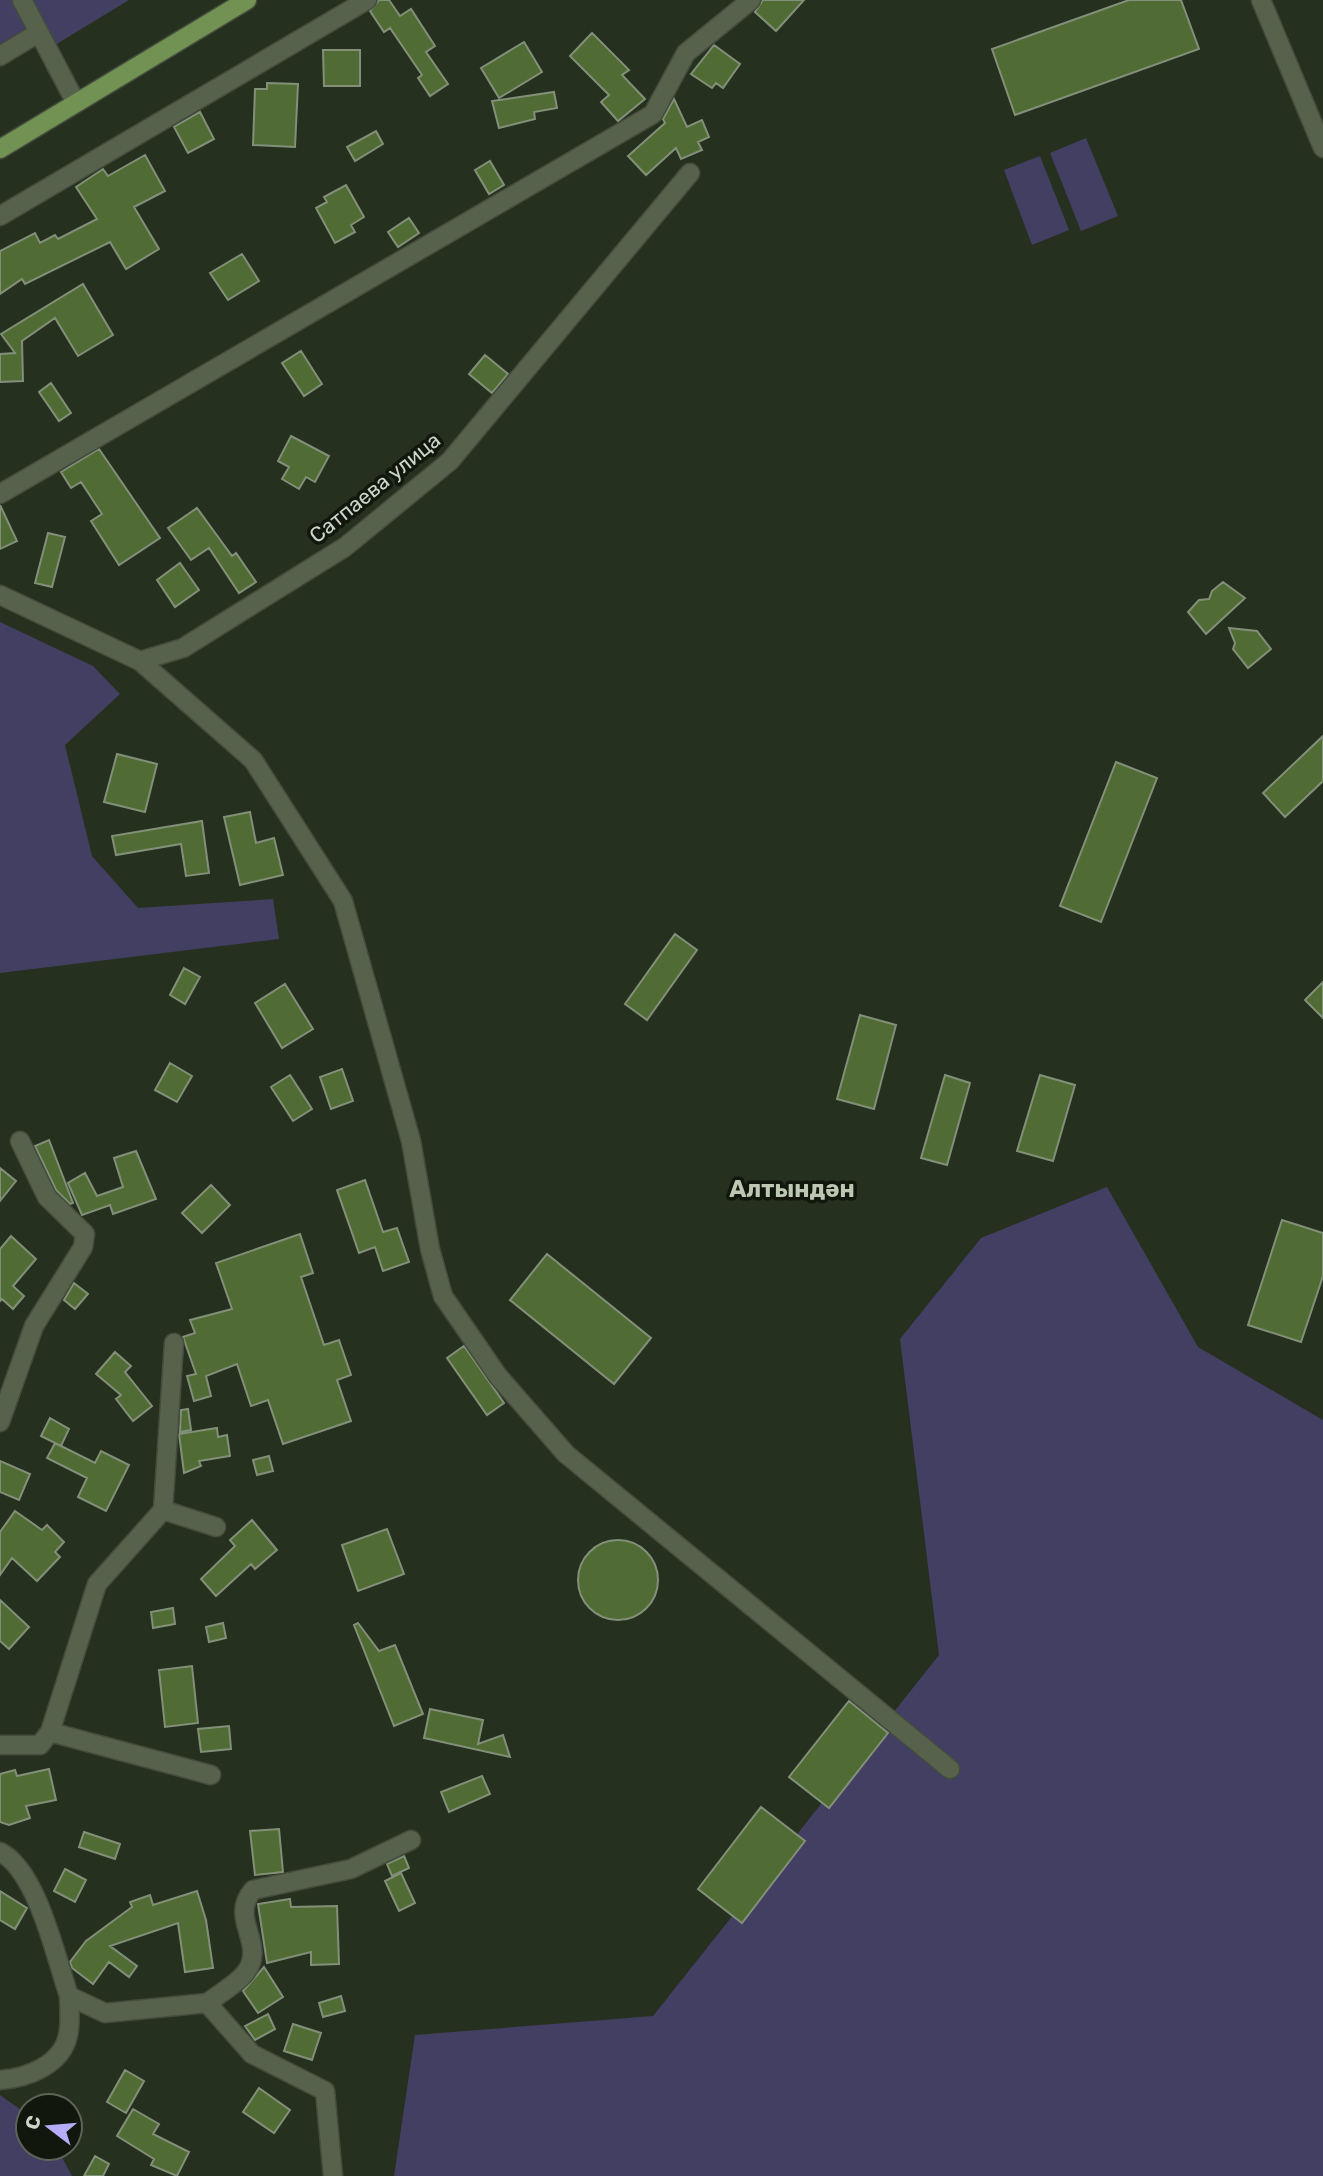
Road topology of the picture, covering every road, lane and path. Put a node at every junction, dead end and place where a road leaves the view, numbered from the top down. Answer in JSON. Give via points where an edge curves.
{"nodes":[{"id":1,"x":22,"y":0,"type":"edge"},
{"id":2,"x":247,"y":0,"type":"edge"},
{"id":3,"x":367,"y":0,"type":"edge"},
{"id":4,"x":751,"y":0,"type":"edge"},
{"id":5,"x":1261,"y":0,"type":"edge"},
{"id":6,"x":38,"y":33,"type":"junction"},
{"id":7,"x":0,"y":56,"type":"edge"},
{"id":8,"x":76,"y":103,"type":"junction"},
{"id":9,"x":1323,"y":148,"type":"edge"},
{"id":10,"x":0,"y":149,"type":"edge"},
{"id":11,"x":690,"y":173,"type":"dead end"},
{"id":12,"x":0,"y":216,"type":"edge"},
{"id":13,"x":0,"y":494,"type":"edge"},
{"id":14,"x":0,"y":595,"type":"edge"},
{"id":15,"x":140,"y":661,"type":"junction"},
{"id":16,"x":20,"y":1142,"type":"dead end"},
{"id":17,"x":174,"y":1343,"type":"dead end"},
{"id":18,"x":0,"y":1422,"type":"edge"},
{"id":19,"x":163,"y":1510,"type":"junction"},
{"id":20,"x":216,"y":1527,"type":"dead end"},
{"id":21,"x":50,"y":1732,"type":"junction"},
{"id":22,"x":0,"y":1745,"type":"edge"},
{"id":23,"x":950,"y":1769,"type":"dead end"},
{"id":24,"x":211,"y":1775,"type":"dead end"},
{"id":25,"x":411,"y":1840,"type":"dead end"},
{"id":26,"x":5,"y":1854,"type":"edge"},
{"id":27,"x":69,"y":1996,"type":"junction"},
{"id":28,"x":207,"y":2003,"type":"junction"},
{"id":29,"x":0,"y":2080,"type":"edge"},
{"id":30,"x":333,"y":2176,"type":"edge"}],
"edges":[{"from":1,"to":6,"type":"street"},
{"from":2,"to":8,"type":"main road"},
{"from":3,"to":12,"type":"street"},
{"from":4,"to":13,"type":"street","via":[[687,53],[653,114]]},
{"from":5,"to":9,"type":"street"},
{"from":6,"to":7,"type":"street"},
{"from":6,"to":8,"type":"street"},
{"from":8,"to":10,"type":"main road"},
{"from":11,"to":15,"type":"street","name":"Сатпаева улица","via":[[450,461],[345,547],[183,648]]},
{"from":14,"to":15,"type":"street"},
{"from":15,"to":23,"type":"street","via":[[253,760],[343,901],[411,1141],[443,1296],[498,1376],[566,1454]]},
{"from":16,"to":18,"type":"street","via":[[47,1197],[85,1234],[83,1247],[34,1326]]},
{"from":17,"to":19,"type":"street"},
{"from":19,"to":20,"type":"street"},
{"from":19,"to":21,"type":"street","via":[[97,1584]]},
{"from":21,"to":22,"type":"street","via":[[40,1745]]},
{"from":21,"to":24,"type":"street"},
{"from":25,"to":28,"type":"street","via":[[351,1869],[253,1891],[242,1910],[253,1946],[251,1960],[246,1972]]},
{"from":26,"to":27,"type":"street","via":[[32,1887]]},
{"from":27,"to":28,"type":"street","via":[[105,2013]]},
{"from":27,"to":29,"type":"street","via":[[68,2037],[50,2063],[22,2079]]},
{"from":28,"to":30,"type":"street","via":[[252,2054],[325,2091]]}]}
